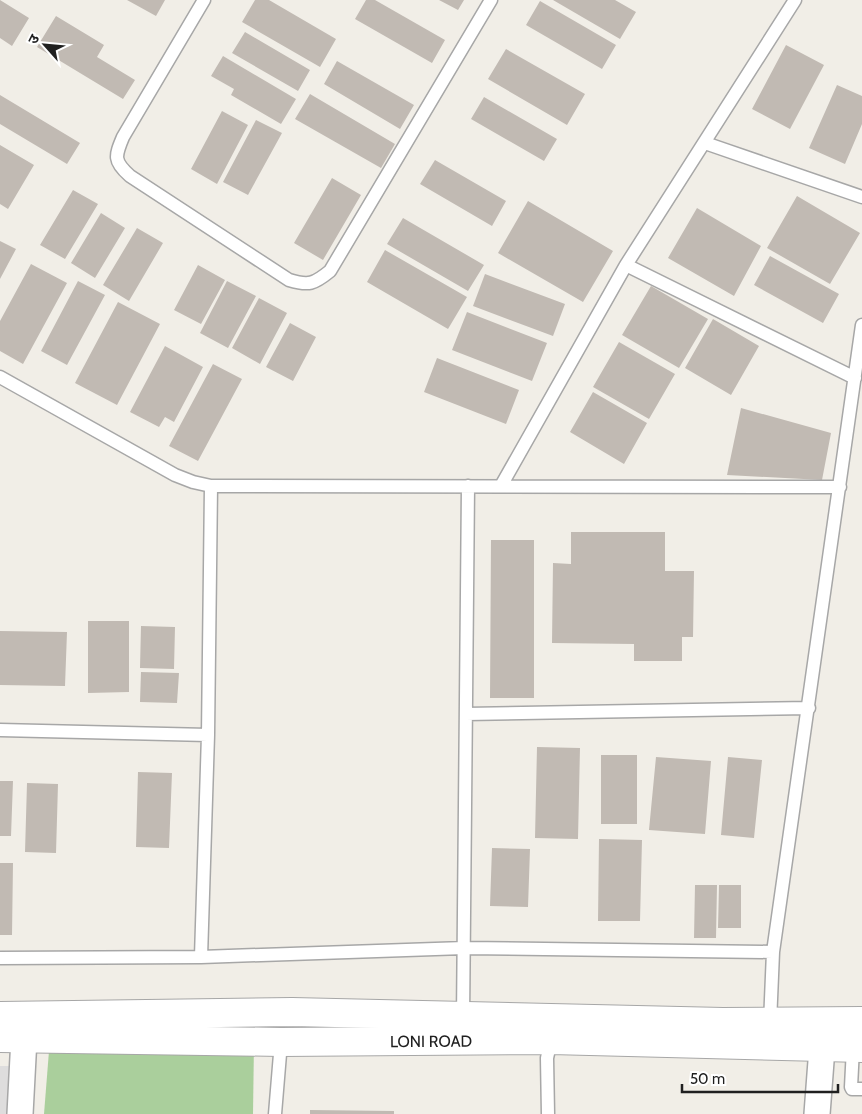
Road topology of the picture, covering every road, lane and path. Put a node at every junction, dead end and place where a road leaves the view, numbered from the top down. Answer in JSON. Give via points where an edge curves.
{"nodes":[{"id":1,"x":204,"y":0,"type":"edge"},
{"id":2,"x":491,"y":0,"type":"edge"},
{"id":3,"x":795,"y":0,"type":"edge"},
{"id":4,"x":705,"y":143,"type":"junction"},
{"id":5,"x":862,"y":197,"type":"edge"},
{"id":6,"x":626,"y":265,"type":"junction"},
{"id":7,"x":862,"y":325,"type":"edge"},
{"id":8,"x":0,"y":377,"type":"edge"},
{"id":9,"x":855,"y":378,"type":"junction"},
{"id":10,"x":211,"y":486,"type":"junction"},
{"id":11,"x":468,"y":486,"type":"junction"},
{"id":12,"x":501,"y":486,"type":"junction"},
{"id":13,"x":840,"y":487,"type":"junction"},
{"id":14,"x":808,"y":708,"type":"junction"},
{"id":15,"x":466,"y":714,"type":"junction"},
{"id":16,"x":0,"y":730,"type":"edge"},
{"id":17,"x":208,"y":736,"type":"junction"},
{"id":18,"x":464,"y":948,"type":"junction"},
{"id":19,"x":773,"y":952,"type":"junction"},
{"id":20,"x":201,"y":957,"type":"junction"},
{"id":21,"x":0,"y":958,"type":"edge"},
{"id":22,"x":0,"y":1016,"type":"edge"},
{"id":23,"x":862,"y":1021,"type":"edge"},
{"id":24,"x":462,"y":1028,"type":"junction"},
{"id":25,"x":768,"y":1034,"type":"junction"},
{"id":26,"x":12,"y":1038,"type":"edge"},
{"id":27,"x":551,"y":1040,"type":"junction"},
{"id":28,"x":281,"y":1042,"type":"junction"},
{"id":29,"x":822,"y":1048,"type":"junction"},
{"id":30,"x":858,"y":1048,"type":"edge"},
{"id":31,"x":862,"y":1089,"type":"edge"},
{"id":32,"x":13,"y":1101,"type":"edge"},
{"id":33,"x":275,"y":1114,"type":"edge"},
{"id":34,"x":548,"y":1114,"type":"edge"},
{"id":35,"x":816,"y":1114,"type":"edge"}],
"edges":[{"from":1,"to":2,"type":"lane","via":[[123,136],[116,153],[120,167],[281,275],[301,284],[316,282],[330,271]]},
{"from":3,"to":4,"type":"lane"},
{"from":4,"to":5,"type":"lane"},
{"from":4,"to":6,"type":"lane"},
{"from":6,"to":9,"type":"lane"},
{"from":6,"to":12,"type":"lane"},
{"from":7,"to":9,"type":"lane"},
{"from":8,"to":10,"type":"lane","via":[[175,475]]},
{"from":9,"to":13,"type":"lane"},
{"from":10,"to":11,"type":"lane"},
{"from":10,"to":17,"type":"lane"},
{"from":11,"to":12,"type":"lane"},
{"from":11,"to":15,"type":"lane"},
{"from":12,"to":13,"type":"lane"},
{"from":13,"to":14,"type":"lane"},
{"from":14,"to":15,"type":"lane"},
{"from":14,"to":19,"type":"lane"},
{"from":15,"to":18,"type":"lane"},
{"from":16,"to":17,"type":"lane"},
{"from":17,"to":20,"type":"lane"},
{"from":18,"to":19,"type":"lane"},
{"from":18,"to":20,"type":"lane"},
{"from":18,"to":24,"type":"lane"},
{"from":19,"to":25,"type":"lane"},
{"from":20,"to":21,"type":"lane"},
{"from":22,"to":24,"type":"street","name":"LONI ROAD","via":[[292,1012]]},
{"from":23,"to":25,"type":"street","name":"LONI ROAD"},
{"from":24,"to":25,"type":"street","name":"LONI ROAD","via":[[723,1022]]},
{"from":24,"to":27,"type":"street","name":"LONI ROAD"},
{"from":24,"to":28,"type":"street","name":"LONI ROAD"},
{"from":25,"to":27,"type":"street","name":"LONI ROAD","via":[[712,1043]]},
{"from":25,"to":29,"type":"street","name":"LONI ROAD"},
{"from":26,"to":28,"type":"street","name":"LONI ROAD"},
{"from":26,"to":32,"type":"street"},
{"from":27,"to":34,"type":"lane","via":[[547,1058]]},
{"from":28,"to":33,"type":"lane"},
{"from":29,"to":30,"type":"street","name":"LONI ROAD"},
{"from":29,"to":35,"type":"street"},
{"from":30,"to":31,"type":"lane","via":[[850,1086]]}]}
